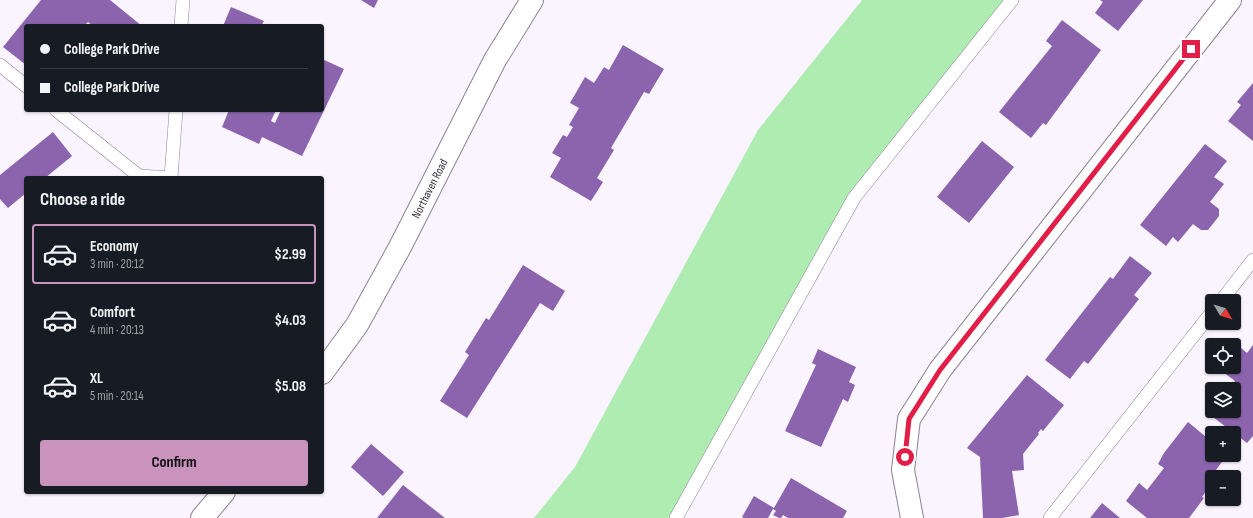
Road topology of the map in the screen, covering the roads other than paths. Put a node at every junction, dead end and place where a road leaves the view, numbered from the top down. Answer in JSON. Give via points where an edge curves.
{"nodes":[{"id":1,"x":183,"y":0,"type":"edge"},
{"id":2,"x":532,"y":0,"type":"edge"},
{"id":3,"x":1012,"y":0,"type":"edge"},
{"id":4,"x":1230,"y":0,"type":"edge"},
{"id":5,"x":181,"y":24,"type":"edge"},
{"id":6,"x":0,"y":65,"type":"edge"},
{"id":7,"x":24,"y":84,"type":"edge"},
{"id":8,"x":59,"y":112,"type":"edge"},
{"id":9,"x":176,"y":112,"type":"edge"},
{"id":10,"x":139,"y":176,"type":"edge"},
{"id":11,"x":171,"y":176,"type":"edge"},
{"id":12,"x":1253,"y":260,"type":"edge"},
{"id":13,"x":1226,"y":294,"type":"edge"},
{"id":14,"x":1205,"y":321,"type":"edge"},
{"id":15,"x":324,"y":370,"type":"edge"},
{"id":16,"x":222,"y":494,"type":"edge"},
{"id":17,"x":202,"y":518,"type":"edge"},
{"id":18,"x":676,"y":518,"type":"edge"},
{"id":19,"x":912,"y":518,"type":"edge"},
{"id":20,"x":1050,"y":518,"type":"edge"}],
"edges":[{"from":1,"to":5,"type":"lane"},
{"from":2,"to":15,"type":"street","name":"Northaven Road","via":[[495,60],[400,247],[360,319]]},
{"from":3,"to":18,"type":"lane","via":[[854,198]]},
{"from":4,"to":19,"type":"street","via":[[940,370],[909,419],[903,470]]},
{"from":6,"to":7,"type":"lane"},
{"from":8,"to":10,"type":"lane"},
{"from":9,"to":11,"type":"lane"},
{"from":12,"to":13,"type":"lane"},
{"from":14,"to":20,"type":"lane"},
{"from":16,"to":17,"type":"street"}]}
